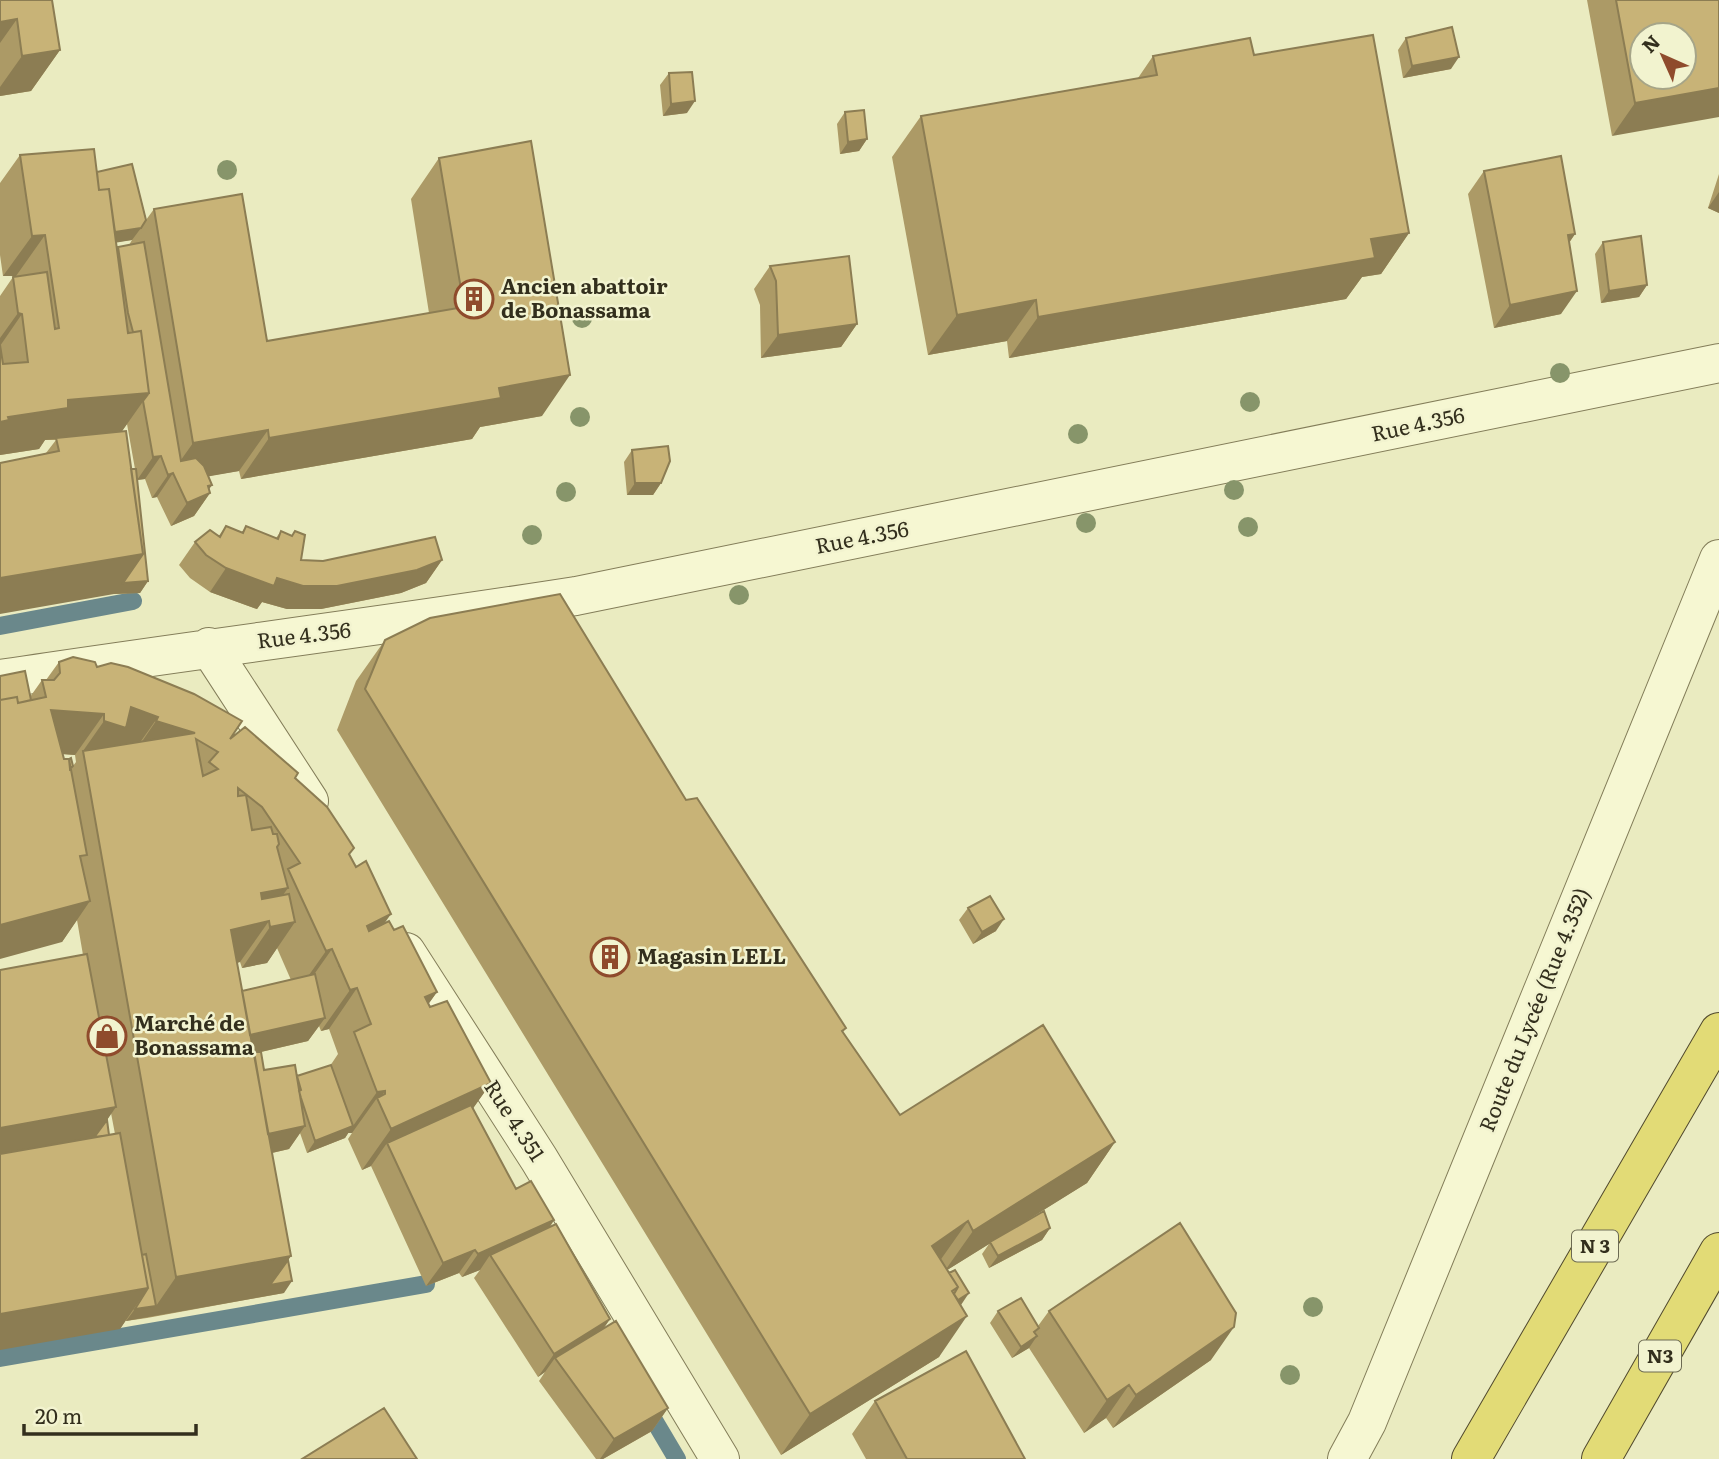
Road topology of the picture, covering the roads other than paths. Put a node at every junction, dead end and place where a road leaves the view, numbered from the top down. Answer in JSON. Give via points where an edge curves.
{"nodes":[{"id":1,"x":1719,"y":363,"type":"edge"},
{"id":2,"x":1719,"y":559,"type":"edge"},
{"id":3,"x":209,"y":647,"type":"junction"},
{"id":4,"x":0,"y":679,"type":"edge"},
{"id":5,"x":327,"y":829,"type":"edge"},
{"id":6,"x":387,"y":924,"type":"edge"},
{"id":7,"x":1719,"y":1032,"type":"edge"},
{"id":8,"x":1719,"y":1252,"type":"edge"},
{"id":9,"x":720,"y":1459,"type":"edge"},
{"id":10,"x":1347,"y":1459,"type":"edge"},
{"id":11,"x":1471,"y":1459,"type":"edge"},
{"id":12,"x":1601,"y":1459,"type":"edge"}],
"edges":[{"from":1,"to":3,"type":"street","name":"Rue 4.356","via":[[576,596]]},
{"from":2,"to":10,"type":"street","name":"Route du Lycée (Rue 4.352)","via":[[1367,1422]]},
{"from":3,"to":4,"type":"street","name":"Rue 4.356"},
{"from":3,"to":5,"type":"street"},
{"from":6,"to":9,"type":"street","name":"Rue 4.351","via":[[539,1159]]},
{"from":7,"to":11,"type":"highway","number":"N 3"},
{"from":8,"to":12,"type":"highway","number":"N3"}]}
